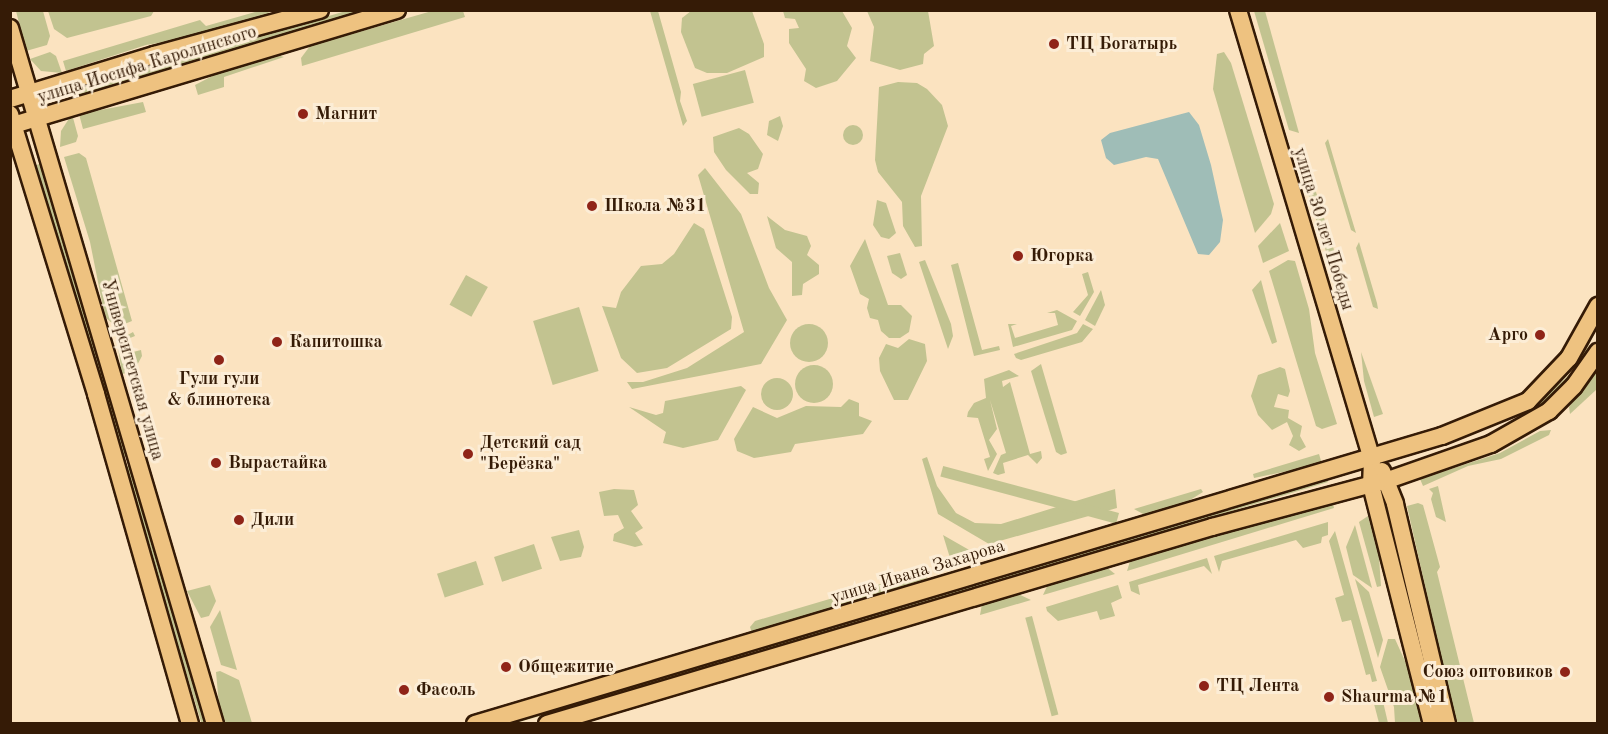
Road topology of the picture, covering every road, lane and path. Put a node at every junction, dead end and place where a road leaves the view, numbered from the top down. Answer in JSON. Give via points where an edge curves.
{"nodes":[{"id":1,"x":320,"y":10,"type":"edge"},
{"id":2,"x":397,"y":10,"type":"edge"},
{"id":3,"x":1238,"y":10,"type":"edge"},
{"id":4,"x":10,"y":28,"type":"edge"},
{"id":5,"x":30,"y":93,"type":"junction"},
{"id":6,"x":10,"y":99,"type":"edge"},
{"id":7,"x":38,"y":118,"type":"junction"},
{"id":8,"x":12,"y":122,"type":"edge"},
{"id":9,"x":1598,"y":306,"type":"edge"},
{"id":10,"x":1598,"y":352,"type":"edge"},
{"id":11,"x":1372,"y":459,"type":"junction"},
{"id":12,"x":1388,"y":480,"type":"junction"},
{"id":13,"x":1371,"y":485,"type":"junction"},
{"id":14,"x":190,"y":723,"type":"edge"},
{"id":15,"x":216,"y":723,"type":"edge"},
{"id":16,"x":475,"y":723,"type":"edge"},
{"id":17,"x":547,"y":723,"type":"edge"},
{"id":18,"x":1432,"y":723,"type":"edge"},
{"id":19,"x":1447,"y":723,"type":"edge"}],
"edges":[{"from":1,"to":5,"type":"main road","name":"улица Иосифа Каролинского"},
{"from":2,"to":7,"type":"main road","name":"улица Иосифа Каролинского"},
{"from":3,"to":11,"type":"main road","name":"улица 30 лет Победы"},
{"from":4,"to":5,"type":"main road","name":"Университетская улица"},
{"from":5,"to":6,"type":"main road","name":"улица Иосифа Каролинского"},
{"from":5,"to":7,"type":"main road","name":"Университетская улица"},
{"from":7,"to":8,"type":"main road","name":"улица Иосифа Каролинского"},
{"from":7,"to":15,"type":"main road","name":"Университетская улица"},
{"from":8,"to":14,"type":"main road","via":[[96,394]]},
{"from":9,"to":11,"type":"main road","name":"улица Ивана Захарова","via":[[1569,358],[1528,401]]},
{"from":10,"to":12,"type":"main road","via":[[1574,386],[1529,425],[1491,444]]},
{"from":11,"to":12,"type":"main road","name":"улица 30 лет Победы"},
{"from":11,"to":13,"type":"main road","name":"улица 30 лет Победы"},
{"from":11,"to":16,"type":"main road","name":"улица Ивана Захарова"},
{"from":12,"to":13,"type":"main road"},
{"from":12,"to":19,"type":"main road","name":"улица 30 лет Победы"},
{"from":13,"to":17,"type":"main road","via":[[1212,527]]},
{"from":13,"to":18,"type":"main road","name":"улица 30 лет Победы"}]}
